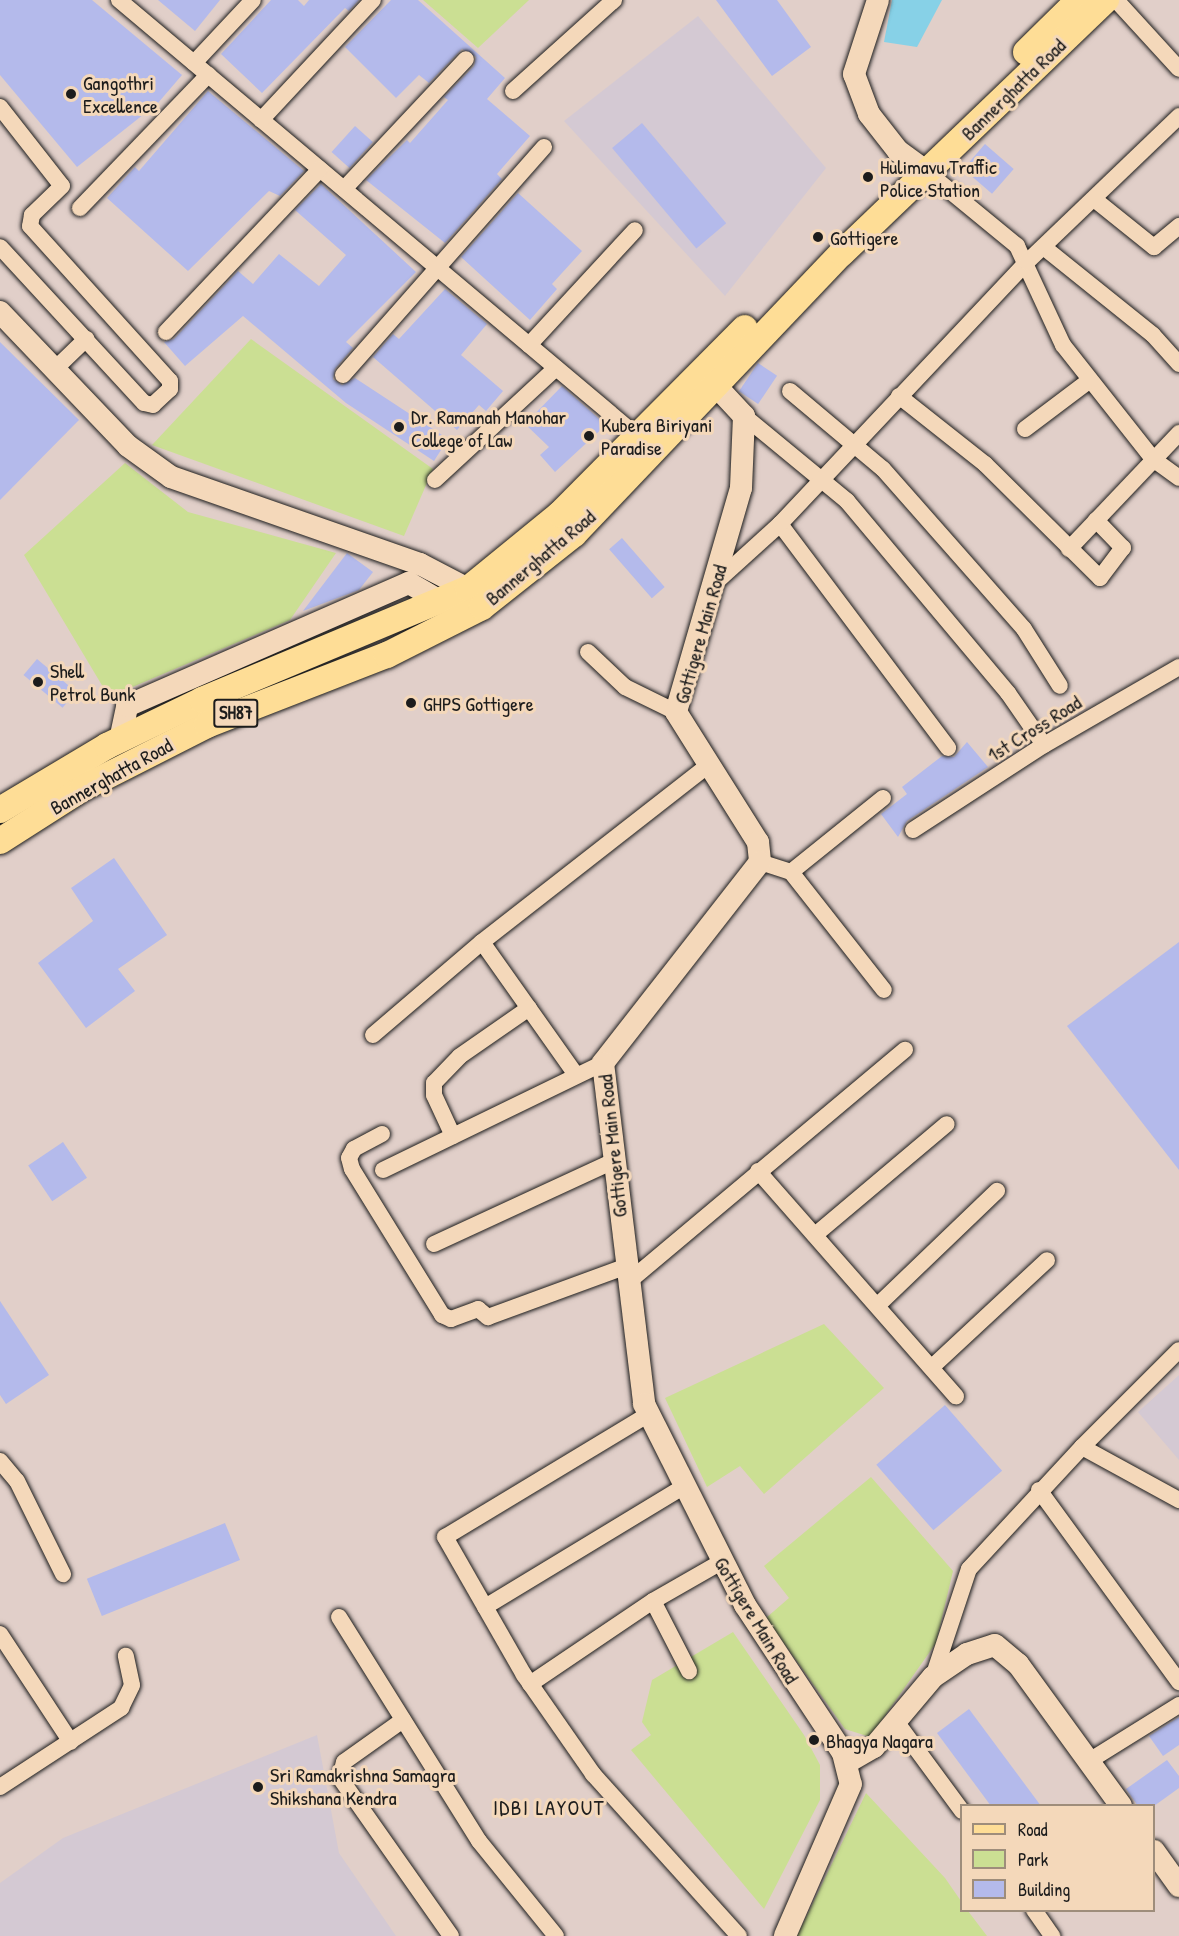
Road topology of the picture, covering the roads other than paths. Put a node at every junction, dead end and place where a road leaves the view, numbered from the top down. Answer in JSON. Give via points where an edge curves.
{"nodes":[{"id":1,"x":119,"y":0,"type":"edge"},
{"id":2,"x":254,"y":0,"type":"edge"},
{"id":3,"x":373,"y":0,"type":"edge"},
{"id":4,"x":614,"y":0,"type":"edge"},
{"id":5,"x":878,"y":0,"type":"edge"},
{"id":6,"x":1080,"y":0,"type":"edge"},
{"id":7,"x":1106,"y":0,"type":"edge"},
{"id":8,"x":1116,"y":0,"type":"edge"},
{"id":9,"x":466,"y":59,"type":"dead end"},
{"id":10,"x":194,"y":63,"type":"junction"},
{"id":11,"x":1179,"y":69,"type":"edge"},
{"id":12,"x":208,"y":75,"type":"junction"},
{"id":13,"x":513,"y":91,"type":"dead end"},
{"id":14,"x":0,"y":107,"type":"edge"},
{"id":15,"x":1179,"y":116,"type":"edge"},
{"id":16,"x":261,"y":120,"type":"junction"},
{"id":17,"x":544,"y":147,"type":"dead end"},
{"id":18,"x":920,"y":167,"type":"junction"},
{"id":19,"x":320,"y":169,"type":"junction"},
{"id":20,"x":344,"y":189,"type":"junction"},
{"id":21,"x":1095,"y":199,"type":"junction"},
{"id":22,"x":80,"y":208,"type":"dead end"},
{"id":23,"x":1179,"y":226,"type":"edge"},
{"id":24,"x":636,"y":230,"type":"dead end"},
{"id":25,"x":0,"y":247,"type":"edge"},
{"id":26,"x":1046,"y":249,"type":"junction"},
{"id":27,"x":1028,"y":262,"type":"junction"},
{"id":28,"x":439,"y":269,"type":"junction"},
{"id":29,"x":0,"y":312,"type":"edge"},
{"id":30,"x":166,"y":332,"type":"dead end"},
{"id":31,"x":86,"y":339,"type":"junction"},
{"id":32,"x":529,"y":345,"type":"junction"},
{"id":33,"x":1179,"y":364,"type":"edge"},
{"id":34,"x":556,"y":368,"type":"junction"},
{"id":35,"x":54,"y":370,"type":"junction"},
{"id":36,"x":344,"y":375,"type":"dead end"},
{"id":37,"x":709,"y":377,"type":"junction"},
{"id":38,"x":1090,"y":380,"type":"junction"},
{"id":39,"x":790,"y":391,"type":"dead end"},
{"id":40,"x":899,"y":396,"type":"junction"},
{"id":41,"x":744,"y":416,"type":"junction"},
{"id":42,"x":1025,"y":429,"type":"dead end"},
{"id":43,"x":1179,"y":433,"type":"edge"},
{"id":44,"x":645,"y":442,"type":"junction"},
{"id":45,"x":854,"y":442,"type":"junction"},
{"id":46,"x":1153,"y":459,"type":"junction"},
{"id":47,"x":823,"y":476,"type":"junction"},
{"id":48,"x":1179,"y":478,"type":"edge"},
{"id":49,"x":435,"y":480,"type":"dead end"},
{"id":50,"x":1096,"y":520,"type":"junction"},
{"id":51,"x":780,"y":524,"type":"junction"},
{"id":52,"x":1069,"y":549,"type":"junction"},
{"id":53,"x":716,"y":583,"type":"junction"},
{"id":54,"x":475,"y":598,"type":"junction"},
{"id":55,"x":588,"y":652,"type":"dead end"},
{"id":56,"x":1179,"y":667,"type":"edge"},
{"id":57,"x":1060,"y":686,"type":"dead end"},
{"id":58,"x":676,"y":712,"type":"junction"},
{"id":59,"x":1044,"y":745,"type":"junction"},
{"id":60,"x":948,"y":748,"type":"dead end"},
{"id":61,"x":707,"y":766,"type":"junction"},
{"id":62,"x":883,"y":798,"type":"dead end"},
{"id":63,"x":0,"y":810,"type":"edge"},
{"id":64,"x":913,"y":830,"type":"dead end"},
{"id":65,"x":0,"y":841,"type":"edge"},
{"id":66,"x":760,"y":862,"type":"junction"},
{"id":67,"x":791,"y":872,"type":"junction"},
{"id":68,"x":482,"y":942,"type":"junction"},
{"id":69,"x":884,"y":990,"type":"dead end"},
{"id":70,"x":529,"y":1008,"type":"junction"},
{"id":71,"x":373,"y":1035,"type":"dead end"},
{"id":72,"x":905,"y":1050,"type":"dead end"},
{"id":73,"x":603,"y":1063,"type":"junction"},
{"id":74,"x":576,"y":1076,"type":"junction"},
{"id":75,"x":947,"y":1124,"type":"dead end"},
{"id":76,"x":382,"y":1134,"type":"dead end"},
{"id":77,"x":453,"y":1136,"type":"junction"},
{"id":78,"x":614,"y":1161,"type":"junction"},
{"id":79,"x":383,"y":1170,"type":"dead end"},
{"id":80,"x":758,"y":1171,"type":"junction"},
{"id":81,"x":997,"y":1191,"type":"dead end"},
{"id":82,"x":815,"y":1235,"type":"junction"},
{"id":83,"x":435,"y":1244,"type":"dead end"},
{"id":84,"x":1047,"y":1260,"type":"dead end"},
{"id":85,"x":626,"y":1275,"type":"junction"},
{"id":86,"x":878,"y":1305,"type":"junction"},
{"id":87,"x":1179,"y":1350,"type":"edge"},
{"id":88,"x":932,"y":1367,"type":"junction"},
{"id":89,"x":956,"y":1395,"type":"dead end"},
{"id":90,"x":649,"y":1414,"type":"junction"},
{"id":91,"x":1082,"y":1447,"type":"junction"},
{"id":92,"x":0,"y":1461,"type":"edge"},
{"id":93,"x":685,"y":1486,"type":"junction"},
{"id":94,"x":1039,"y":1490,"type":"junction"},
{"id":95,"x":1179,"y":1500,"type":"edge"},
{"id":96,"x":721,"y":1562,"type":"junction"},
{"id":97,"x":63,"y":1574,"type":"dead end"},
{"id":98,"x":653,"y":1601,"type":"junction"},
{"id":99,"x":485,"y":1607,"type":"junction"},
{"id":100,"x":339,"y":1617,"type":"dead end"},
{"id":101,"x":0,"y":1634,"type":"edge"},
{"id":102,"x":126,"y":1656,"type":"dead end"},
{"id":103,"x":689,"y":1671,"type":"dead end"},
{"id":104,"x":933,"y":1677,"type":"junction"},
{"id":105,"x":1179,"y":1682,"type":"edge"},
{"id":106,"x":530,"y":1684,"type":"junction"},
{"id":107,"x":1179,"y":1705,"type":"edge"},
{"id":108,"x":403,"y":1720,"type":"junction"},
{"id":109,"x":896,"y":1720,"type":"junction"},
{"id":110,"x":70,"y":1742,"type":"junction"},
{"id":111,"x":1089,"y":1761,"type":"junction"},
{"id":112,"x":846,"y":1763,"type":"junction"},
{"id":113,"x":0,"y":1787,"type":"edge"},
{"id":114,"x":1120,"y":1804,"type":"edge"},
{"id":115,"x":960,"y":1808,"type":"edge"},
{"id":116,"x":1155,"y":1852,"type":"edge"},
{"id":117,"x":1179,"y":1887,"type":"edge"},
{"id":118,"x":1035,"y":1912,"type":"edge"},
{"id":119,"x":451,"y":1936,"type":"edge"},
{"id":120,"x":556,"y":1936,"type":"edge"},
{"id":121,"x":740,"y":1936,"type":"edge"},
{"id":122,"x":785,"y":1936,"type":"edge"},
{"id":123,"x":1052,"y":1936,"type":"edge"}],
"edges":[{"from":1,"to":10,"type":"street"},
{"from":2,"to":10,"type":"street"},
{"from":3,"to":16,"type":"street"},
{"from":4,"to":13,"type":"street"},
{"from":5,"to":18,"type":"street","via":[[854,74],[869,114]]},
{"from":6,"to":18,"type":"main road","name":"Bannerghatta Road","number":"SH87"},
{"from":7,"to":18,"type":"main road","name":"Bannerghatta Road","number":"SH87"},
{"from":8,"to":11,"type":"street"},
{"from":9,"to":20,"type":"street"},
{"from":10,"to":12,"type":"street"},
{"from":12,"to":16,"type":"street"},
{"from":12,"to":22,"type":"street"},
{"from":14,"to":31,"type":"street","via":[[62,186],[32,215],[30,226],[170,381],[170,389],[147,405]]},
{"from":15,"to":21,"type":"street"},
{"from":16,"to":19,"type":"street"},
{"from":17,"to":28,"type":"street"},
{"from":18,"to":27,"type":"street","via":[[1017,246]]},
{"from":18,"to":37,"type":"main road","name":"Bannerghatta Road","number":"SH87"},
{"from":19,"to":20,"type":"street"},
{"from":19,"to":30,"type":"street"},
{"from":20,"to":28,"type":"street"},
{"from":21,"to":23,"type":"street","via":[[1154,247]]},
{"from":21,"to":26,"type":"street"},
{"from":24,"to":32,"type":"street"},
{"from":25,"to":31,"type":"street"},
{"from":26,"to":27,"type":"street"},
{"from":26,"to":33,"type":"street","via":[[1153,335]]},
{"from":27,"to":38,"type":"street","via":[[1063,345]]},
{"from":27,"to":40,"type":"street"},
{"from":28,"to":32,"type":"street"},
{"from":28,"to":36,"type":"street"},
{"from":29,"to":35,"type":"street"},
{"from":31,"to":35,"type":"street"},
{"from":32,"to":34,"type":"street"},
{"from":34,"to":44,"type":"street"},
{"from":34,"to":49,"type":"street"},
{"from":35,"to":54,"type":"street","via":[[128,446],[171,477],[408,560]]},
{"from":37,"to":41,"type":"street"},
{"from":37,"to":44,"type":"main road","name":"Bannerghatta Road","number":"SH87"},
{"from":38,"to":42,"type":"street"},
{"from":38,"to":46,"type":"street"},
{"from":39,"to":45,"type":"street"},
{"from":40,"to":45,"type":"street"},
{"from":40,"to":52,"type":"street","via":[[985,464]]},
{"from":41,"to":47,"type":"street"},
{"from":41,"to":53,"type":"street","name":"Gottigere Main Road","via":[[741,488]]},
{"from":43,"to":46,"type":"street"},
{"from":44,"to":54,"type":"main road","name":"Bannerghatta Road","number":"SH87","via":[[574,534]]},
{"from":45,"to":47,"type":"street"},
{"from":45,"to":57,"type":"street","via":[[1024,629]]},
{"from":46,"to":48,"type":"street"},
{"from":46,"to":50,"type":"street"},
{"from":47,"to":51,"type":"street"},
{"from":47,"to":59,"type":"street","via":[[1001,685]]},
{"from":50,"to":52,"type":"street"},
{"from":50,"to":52,"type":"street","via":[[1123,548],[1100,578]]},
{"from":51,"to":53,"type":"street"},
{"from":51,"to":60,"type":"street"},
{"from":53,"to":58,"type":"street","name":"Gottigere Main Road"},
{"from":54,"to":63,"type":"main road","via":[[440,601],[222,691],[120,740]]},
{"from":54,"to":65,"type":"main road","name":"Bannerghatta Road","number":"SH87","via":[[387,655],[309,682],[197,730],[83,788]]},
{"from":55,"to":58,"type":"street","via":[[626,687]]},
{"from":56,"to":59,"type":"street","name":"1st Cross Road"},
{"from":58,"to":61,"type":"street","name":"Gottigere Main Road"},
{"from":59,"to":64,"type":"street","name":"1st Cross Road"},
{"from":61,"to":66,"type":"street","name":"Gottigere Main Road","via":[[758,842]]},
{"from":61,"to":68,"type":"street"},
{"from":62,"to":67,"type":"street"},
{"from":66,"to":67,"type":"street"},
{"from":66,"to":73,"type":"street","name":"Gottigere Main Road"},
{"from":67,"to":69,"type":"street"},
{"from":68,"to":70,"type":"street"},
{"from":68,"to":71,"type":"street"},
{"from":70,"to":74,"type":"street"},
{"from":70,"to":77,"type":"street","via":[[437,1077],[434,1095]]},
{"from":72,"to":80,"type":"street"},
{"from":73,"to":74,"type":"street"},
{"from":73,"to":78,"type":"street","name":"Gottigere Main Road"},
{"from":74,"to":77,"type":"street"},
{"from":75,"to":82,"type":"street"},
{"from":76,"to":85,"type":"street","via":[[354,1149],[349,1158],[352,1169],[442,1315],[451,1319],[478,1309],[488,1317]]},
{"from":77,"to":79,"type":"street"},
{"from":78,"to":83,"type":"street"},
{"from":78,"to":85,"type":"street","name":"Gottigere Main Road"},
{"from":80,"to":82,"type":"street"},
{"from":80,"to":85,"type":"street"},
{"from":81,"to":86,"type":"street"},
{"from":82,"to":86,"type":"street"},
{"from":84,"to":88,"type":"street"},
{"from":85,"to":90,"type":"street","name":"Gottigere Main Road"},
{"from":86,"to":88,"type":"street"},
{"from":87,"to":91,"type":"street"},
{"from":88,"to":89,"type":"street"},
{"from":90,"to":93,"type":"street","name":"Gottigere Main Road"},
{"from":90,"to":99,"type":"street","via":[[445,1537]]},
{"from":91,"to":94,"type":"street"},
{"from":91,"to":95,"type":"street"},
{"from":92,"to":97,"type":"street","via":[[17,1481]]},
{"from":93,"to":96,"type":"street","name":"Gottigere Main Road"},
{"from":93,"to":99,"type":"street"},
{"from":94,"to":104,"type":"street","via":[[969,1569]]},
{"from":94,"to":105,"type":"street"},
{"from":96,"to":98,"type":"street"},
{"from":96,"to":112,"type":"street","name":"Gottigere Main Road"},
{"from":98,"to":103,"type":"street"},
{"from":98,"to":106,"type":"street"},
{"from":99,"to":106,"type":"street"},
{"from":100,"to":108,"type":"street"},
{"from":101,"to":110,"type":"street"},
{"from":102,"to":110,"type":"street","via":[[132,1684],[121,1708]]},
{"from":104,"to":109,"type":"street"},
{"from":104,"to":111,"type":"street","via":[[967,1654],[995,1645],[1018,1664]]},
{"from":106,"to":121,"type":"street","via":[[593,1774]]},
{"from":107,"to":111,"type":"street"},
{"from":108,"to":119,"type":"street","via":[[344,1762],[340,1778]]},
{"from":108,"to":120,"type":"street","via":[[479,1841]]},
{"from":109,"to":112,"type":"street","via":[[874,1747]]},
{"from":109,"to":115,"type":"street"},
{"from":110,"to":113,"type":"street"},
{"from":111,"to":114,"type":"street"},
{"from":112,"to":122,"type":"street","name":"Gottigere Main Road","via":[[851,1784]]},
{"from":116,"to":117,"type":"street"},
{"from":118,"to":123,"type":"street"}]}
